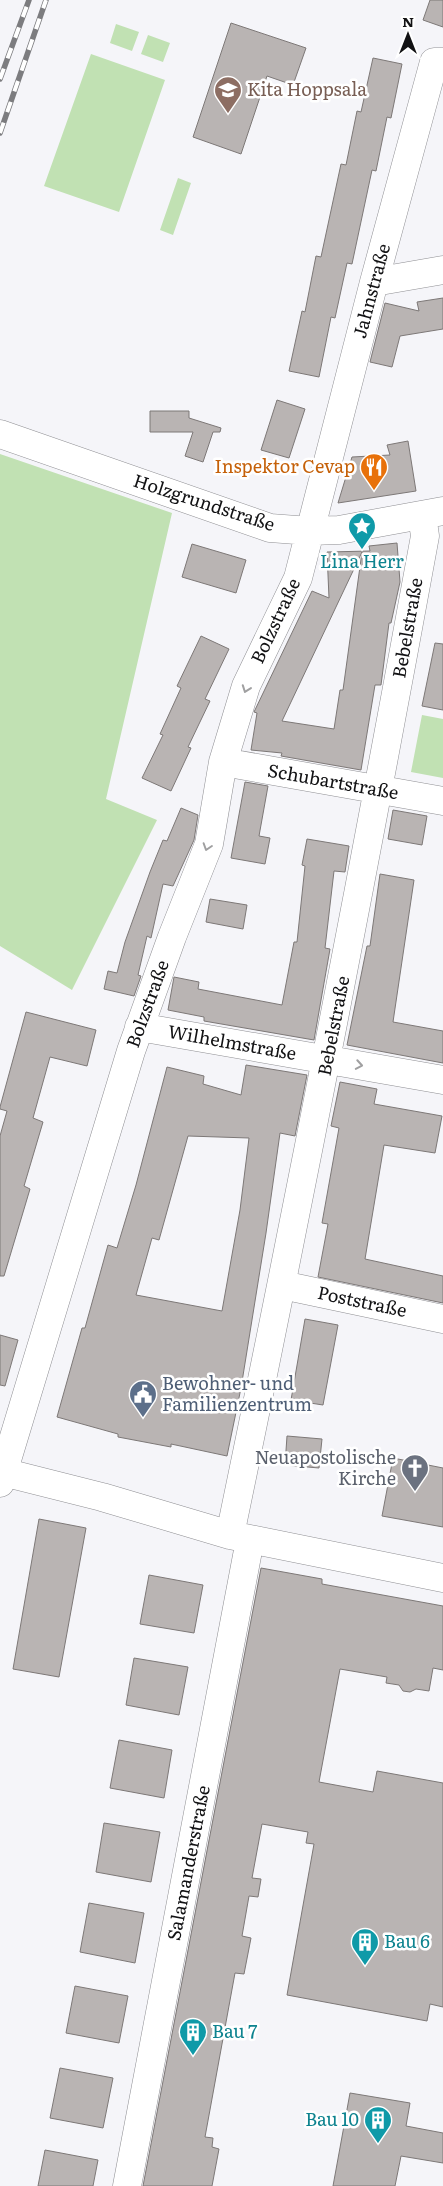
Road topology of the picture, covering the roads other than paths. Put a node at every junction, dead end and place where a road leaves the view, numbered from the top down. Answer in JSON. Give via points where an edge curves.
{"nodes":[{"id":1,"x":443,"y":62,"type":"edge"},
{"id":2,"x":443,"y":270,"type":"edge"},
{"id":3,"x":374,"y":282,"type":"junction"},
{"id":4,"x":0,"y":434,"type":"edge"},
{"id":5,"x":432,"y":513,"type":"edge"},
{"id":6,"x":310,"y":531,"type":"junction"},
{"id":7,"x":223,"y":762,"type":"junction"},
{"id":8,"x":379,"y":790,"type":"junction"},
{"id":9,"x":443,"y":801,"type":"edge"},
{"id":10,"x":139,"y":1027,"type":"junction"},
{"id":11,"x":327,"y":1059,"type":"junction"},
{"id":12,"x":443,"y":1080,"type":"edge"},
{"id":13,"x":282,"y":1285,"type":"junction"},
{"id":14,"x":443,"y":1319,"type":"edge"},
{"id":15,"x":2,"y":1478,"type":"edge"},
{"id":16,"x":240,"y":1538,"type":"junction"},
{"id":17,"x":443,"y":1578,"type":"edge"},
{"id":18,"x":127,"y":2186,"type":"edge"}],
"edges":[{"from":1,"to":3,"type":"street","name":"Jahnstraße","via":[[434,62]]},
{"from":2,"to":3,"type":"street"},
{"from":3,"to":6,"type":"street","name":"Jahnstraße"},
{"from":4,"to":6,"type":"street","name":"Holzgrundstraße","via":[[270,528]]},
{"from":5,"to":6,"type":"street","name":"Holzgrundstraße","via":[[339,530]]},
{"from":5,"to":8,"type":"street","name":"Bebelstraße","via":[[425,536]]},
{"from":6,"to":7,"type":"street","name":"Bolzstraße","one_way":true,"via":[[298,578],[246,686]]},
{"from":7,"to":8,"type":"street","name":"Schubartstraße"},
{"from":7,"to":10,"type":"street","name":"Bolzstraße","one_way":true,"via":[[209,844]]},
{"from":8,"to":9,"type":"street","name":"Schubartstraße"},
{"from":8,"to":11,"type":"street","name":"Bebelstraße"},
{"from":10,"to":11,"type":"street","name":"Wilhelmstraße"},
{"from":10,"to":15,"type":"street","name":"Bolzstraße"},
{"from":11,"to":12,"type":"street","name":"Wilhelmstraße","one_way":true},
{"from":11,"to":13,"type":"street","name":"Bebelstraße"},
{"from":13,"to":14,"type":"street","name":"Poststraße"},
{"from":13,"to":16,"type":"street","name":"Bebelstraße"},
{"from":15,"to":16,"type":"street","via":[[102,1497]]},
{"from":16,"to":17,"type":"street"},
{"from":16,"to":18,"type":"street","name":"Salamanderstraße"}]}
